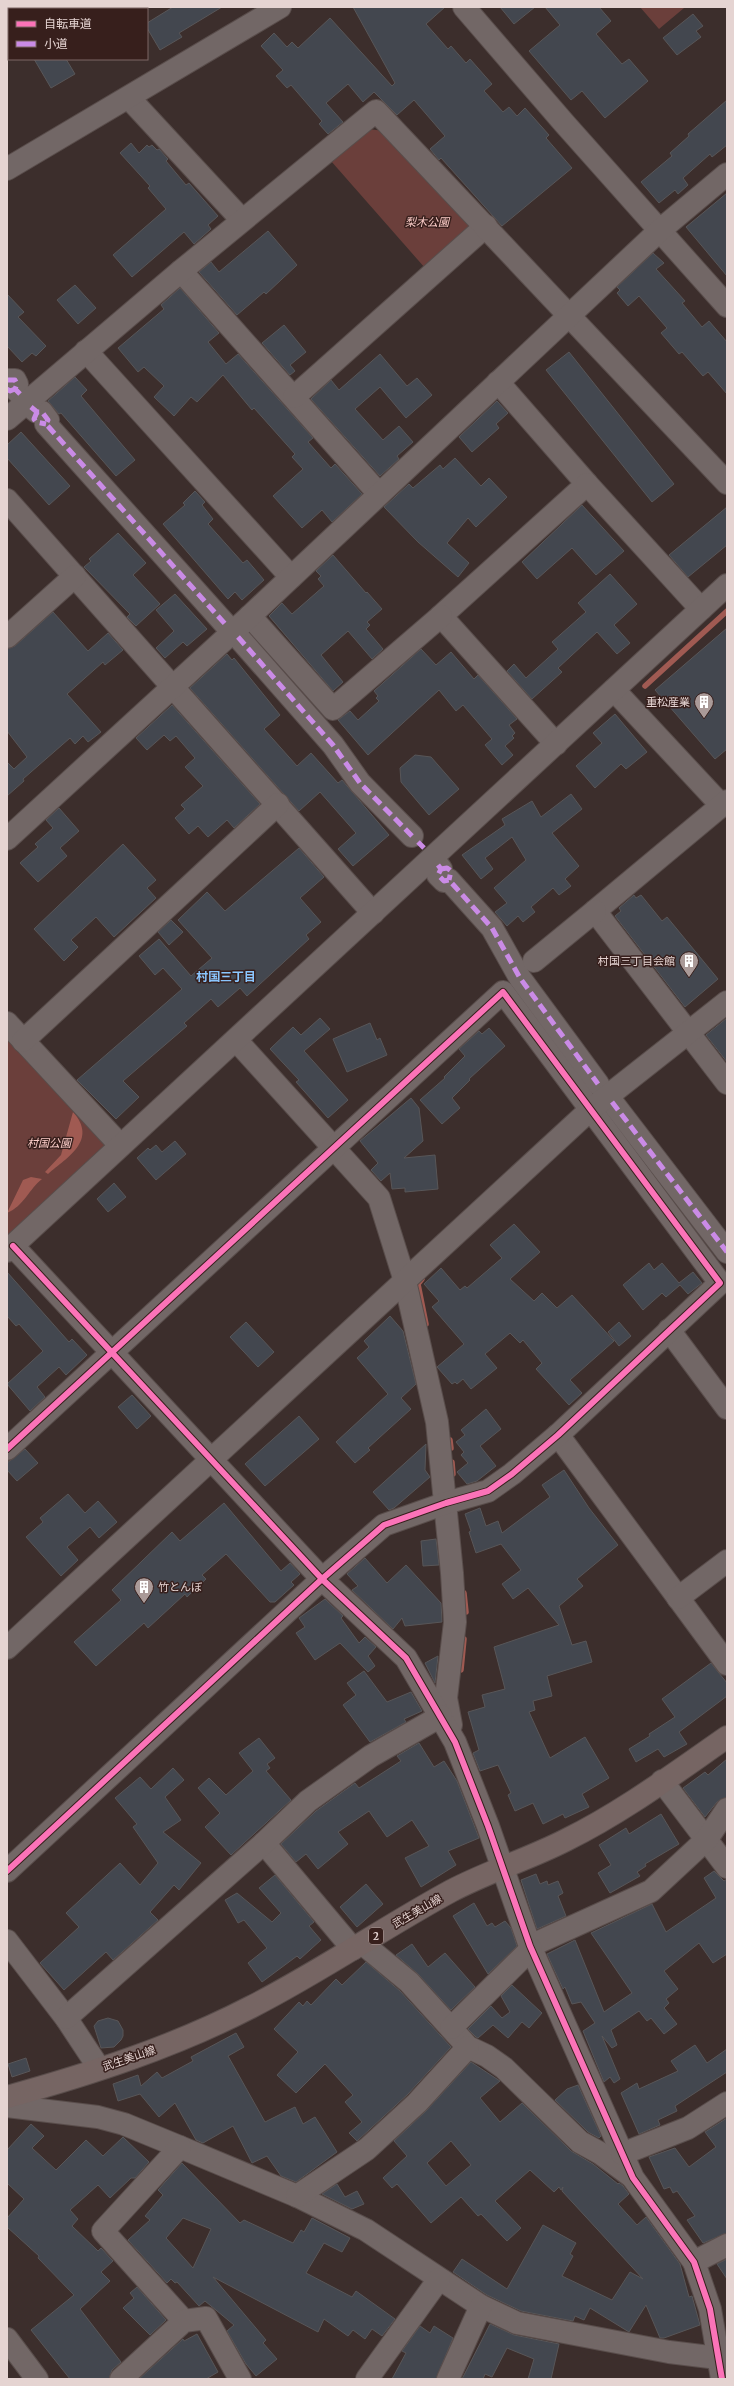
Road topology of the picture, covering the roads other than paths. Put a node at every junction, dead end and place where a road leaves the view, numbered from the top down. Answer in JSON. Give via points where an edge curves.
{"nodes":[{"id":1,"x":280,"y":7,"type":"edge"},
{"id":2,"x":464,"y":7,"type":"edge"},
{"id":3,"x":129,"y":98,"type":"junction"},
{"id":4,"x":7,"y":169,"type":"edge"},
{"id":5,"x":727,"y":174,"type":"edge"},
{"id":6,"x":242,"y":220,"type":"junction"},
{"id":7,"x":486,"y":226,"type":"junction"},
{"id":8,"x":659,"y":231,"type":"junction"},
{"id":9,"x":181,"y":271,"type":"junction"},
{"id":10,"x":727,"y":306,"type":"edge"},
{"id":11,"x":570,"y":315,"type":"junction"},
{"id":12,"x":86,"y":351,"type":"junction"},
{"id":13,"x":498,"y":382,"type":"junction"},
{"id":14,"x":20,"y":395,"type":"edge"},
{"id":15,"x":294,"y":397,"type":"junction"},
{"id":16,"x":7,"y":419,"type":"edge"},
{"id":17,"x":727,"y":483,"type":"edge"},
{"id":18,"x":587,"y":484,"type":"junction"},
{"id":19,"x":379,"y":494,"type":"junction"},
{"id":20,"x":7,"y":500,"type":"edge"},
{"id":21,"x":75,"y":576,"type":"junction"},
{"id":22,"x":291,"y":577,"type":"junction"},
{"id":23,"x":727,"y":585,"type":"edge"},
{"id":24,"x":701,"y":609,"type":"junction"},
{"id":25,"x":250,"y":616,"type":"junction"},
{"id":26,"x":441,"y":616,"type":"junction"},
{"id":27,"x":7,"y":637,"type":"edge"},
{"id":28,"x":173,"y":686,"type":"junction"},
{"id":29,"x":614,"y":690,"type":"junction"},
{"id":30,"x":556,"y":744,"type":"junction"},
{"id":31,"x":278,"y":804,"type":"junction"},
{"id":32,"x":724,"y":804,"type":"edge"},
{"id":33,"x":7,"y":839,"type":"edge"},
{"id":34,"x":418,"y":842,"type":"dead end"},
{"id":35,"x":442,"y":871,"type":"dead end"},
{"id":36,"x":595,"y":911,"type":"junction"},
{"id":37,"x":373,"y":913,"type":"junction"},
{"id":38,"x":534,"y":961,"type":"dead end"},
{"id":39,"x":727,"y":1002,"type":"edge"},
{"id":40,"x":7,"y":1023,"type":"edge"},
{"id":41,"x":689,"y":1033,"type":"junction"},
{"id":42,"x":236,"y":1040,"type":"junction"},
{"id":43,"x":24,"y":1041,"type":"junction"},
{"id":44,"x":727,"y":1083,"type":"edge"},
{"id":45,"x":598,"y":1084,"type":"dead end"},
{"id":46,"x":612,"y":1102,"type":"dead end"},
{"id":47,"x":590,"y":1110,"type":"junction"},
{"id":48,"x":120,"y":1145,"type":"junction"},
{"id":49,"x":334,"y":1146,"type":"junction"},
{"id":50,"x":10,"y":1249,"type":"edge"},
{"id":51,"x":727,"y":1252,"type":"edge"},
{"id":52,"x":405,"y":1281,"type":"junction"},
{"id":53,"x":669,"y":1330,"type":"junction"},
{"id":54,"x":112,"y":1353,"type":"junction"},
{"id":55,"x":727,"y":1408,"type":"edge"},
{"id":56,"x":558,"y":1435,"type":"junction"},
{"id":57,"x":7,"y":1449,"type":"edge"},
{"id":58,"x":212,"y":1460,"type":"junction"},
{"id":59,"x":446,"y":1503,"type":"junction"},
{"id":60,"x":727,"y":1561,"type":"edge"},
{"id":61,"x":322,"y":1579,"type":"junction"},
{"id":62,"x":678,"y":1598,"type":"junction"},
{"id":63,"x":7,"y":1648,"type":"edge"},
{"id":64,"x":727,"y":1664,"type":"edge"},
{"id":65,"x":440,"y":1716,"type":"junction"},
{"id":66,"x":727,"y":1737,"type":"edge"},
{"id":67,"x":455,"y":1742,"type":"junction"},
{"id":68,"x":662,"y":1781,"type":"junction"},
{"id":69,"x":727,"y":1809,"type":"edge"},
{"id":70,"x":707,"y":1839,"type":"junction"},
{"id":71,"x":264,"y":1843,"type":"junction"},
{"id":72,"x":502,"y":1867,"type":"junction"},
{"id":73,"x":727,"y":1867,"type":"edge"},
{"id":74,"x":7,"y":1871,"type":"edge"},
{"id":75,"x":7,"y":1941,"type":"edge"},
{"id":76,"x":358,"y":1947,"type":"junction"},
{"id":77,"x":531,"y":1947,"type":"junction"},
{"id":78,"x":66,"y":2018,"type":"junction"},
{"id":79,"x":451,"y":2028,"type":"junction"},
{"id":80,"x":468,"y":2047,"type":"junction"},
{"id":81,"x":99,"y":2068,"type":"junction"},
{"id":82,"x":7,"y":2097,"type":"edge"},
{"id":83,"x":727,"y":2103,"type":"edge"},
{"id":84,"x":7,"y":2106,"type":"edge"},
{"id":85,"x":180,"y":2147,"type":"junction"},
{"id":86,"x":622,"y":2154,"type":"junction"},
{"id":87,"x":633,"y":2178,"type":"junction"},
{"id":88,"x":297,"y":2196,"type":"junction"},
{"id":89,"x":727,"y":2245,"type":"edge"},
{"id":90,"x":694,"y":2262,"type":"junction"},
{"id":91,"x":438,"y":2279,"type":"junction"},
{"id":92,"x":481,"y":2306,"type":"junction"},
{"id":93,"x":184,"y":2321,"type":"junction"},
{"id":94,"x":7,"y":2339,"type":"edge"},
{"id":95,"x":718,"y":2358,"type":"junction"},
{"id":96,"x":37,"y":2379,"type":"edge"},
{"id":97,"x":121,"y":2379,"type":"edge"},
{"id":98,"x":240,"y":2379,"type":"edge"},
{"id":99,"x":368,"y":2379,"type":"edge"},
{"id":100,"x":448,"y":2379,"type":"edge"},
{"id":101,"x":722,"y":2379,"type":"edge"}],
"edges":[{"from":1,"to":3,"type":"street"},
{"from":2,"to":8,"type":"street"},
{"from":3,"to":4,"type":"street"},
{"from":3,"to":6,"type":"street"},
{"from":5,"to":8,"type":"street"},
{"from":6,"to":7,"type":"street","via":[[376,112]]},
{"from":6,"to":9,"type":"street"},
{"from":7,"to":11,"type":"street"},
{"from":7,"to":15,"type":"street"},
{"from":8,"to":10,"type":"street"},
{"from":8,"to":11,"type":"street"},
{"from":9,"to":12,"type":"street"},
{"from":9,"to":15,"type":"street"},
{"from":11,"to":13,"type":"street"},
{"from":11,"to":17,"type":"street"},
{"from":12,"to":16,"type":"street"},
{"from":12,"to":22,"type":"street"},
{"from":13,"to":18,"type":"street"},
{"from":13,"to":19,"type":"street"},
{"from":14,"to":34,"type":"street","via":[[332,745],[360,783]]},
{"from":15,"to":19,"type":"street"},
{"from":18,"to":24,"type":"street"},
{"from":18,"to":26,"type":"street"},
{"from":19,"to":22,"type":"street"},
{"from":20,"to":21,"type":"street"},
{"from":21,"to":27,"type":"street"},
{"from":21,"to":28,"type":"street"},
{"from":22,"to":25,"type":"street"},
{"from":23,"to":24,"type":"street"},
{"from":24,"to":29,"type":"street"},
{"from":25,"to":26,"type":"street","via":[[333,709]]},
{"from":25,"to":28,"type":"street"},
{"from":26,"to":30,"type":"street"},
{"from":28,"to":31,"type":"street"},
{"from":28,"to":33,"type":"street"},
{"from":29,"to":30,"type":"street"},
{"from":29,"to":32,"type":"street"},
{"from":30,"to":37,"type":"street"},
{"from":31,"to":37,"type":"street"},
{"from":31,"to":43,"type":"street"},
{"from":32,"to":36,"type":"street"},
{"from":35,"to":45,"type":"street","via":[[462,898],[492,928],[520,978]]},
{"from":36,"to":38,"type":"street"},
{"from":36,"to":41,"type":"street"},
{"from":37,"to":42,"type":"street"},
{"from":39,"to":41,"type":"street"},
{"from":40,"to":43,"type":"street"},
{"from":41,"to":44,"type":"street"},
{"from":41,"to":47,"type":"street"},
{"from":42,"to":48,"type":"street"},
{"from":42,"to":49,"type":"street"},
{"from":43,"to":48,"type":"street"},
{"from":46,"to":51,"type":"street"},
{"from":47,"to":49,"type":"street","via":[[503,992]]},
{"from":47,"to":52,"type":"street"},
{"from":47,"to":53,"type":"street","via":[[720,1283]]},
{"from":48,"to":50,"type":"street"},
{"from":49,"to":52,"type":"street","via":[[379,1198]]},
{"from":49,"to":54,"type":"street"},
{"from":50,"to":54,"type":"street"},
{"from":52,"to":58,"type":"street"},
{"from":52,"to":59,"type":"street","via":[[437,1422]]},
{"from":53,"to":55,"type":"street"},
{"from":53,"to":56,"type":"street"},
{"from":54,"to":57,"type":"street"},
{"from":54,"to":58,"type":"street"},
{"from":56,"to":59,"type":"street","via":[[488,1491]]},
{"from":56,"to":62,"type":"street"},
{"from":58,"to":61,"type":"street"},
{"from":58,"to":63,"type":"street"},
{"from":59,"to":61,"type":"street","via":[[384,1525]]},
{"from":59,"to":67,"type":"street","via":[[455,1622],[446,1698]]},
{"from":60,"to":62,"type":"street"},
{"from":61,"to":65,"type":"street","via":[[406,1658]]},
{"from":61,"to":74,"type":"street"},
{"from":62,"to":64,"type":"street"},
{"from":65,"to":67,"type":"street"},
{"from":65,"to":71,"type":"street","via":[[372,1756],[308,1801]]},
{"from":66,"to":68,"type":"main road","name":"武生美山線","number":"2"},
{"from":67,"to":72,"type":"street"},
{"from":68,"to":70,"type":"street"},
{"from":68,"to":72,"type":"main road","name":"武生美山線","number":"2","via":[[598,1823],[565,1841]]},
{"from":69,"to":70,"type":"street"},
{"from":70,"to":73,"type":"street"},
{"from":70,"to":77,"type":"street","via":[[651,1891]]},
{"from":71,"to":76,"type":"street"},
{"from":71,"to":78,"type":"street"},
{"from":72,"to":76,"type":"main road","name":"武生美山線","number":"2","via":[[452,1891]]},
{"from":72,"to":77,"type":"street"},
{"from":75,"to":78,"type":"street"},
{"from":76,"to":79,"type":"street","via":[[409,1982]]},
{"from":76,"to":81,"type":"main road","name":"武生美山線","number":"2","via":[[249,2008],[170,2044]]},
{"from":77,"to":79,"type":"street"},
{"from":77,"to":86,"type":"street"},
{"from":78,"to":81,"type":"street"},
{"from":79,"to":80,"type":"street"},
{"from":80,"to":87,"type":"street","via":[[493,2060],[580,2142],[600,2153]]},
{"from":80,"to":88,"type":"street","via":[[417,2103],[367,2149]]},
{"from":81,"to":82,"type":"main road","name":"武生美山線","number":"2"},
{"from":83,"to":86,"type":"street","via":[[688,2128]]},
{"from":84,"to":85,"type":"street","via":[[98,2117],[124,2124]]},
{"from":85,"to":88,"type":"street"},
{"from":85,"to":93,"type":"street","via":[[103,2231]]},
{"from":86,"to":87,"type":"street"},
{"from":87,"to":90,"type":"street"},
{"from":88,"to":91,"type":"street","via":[[366,2230]]},
{"from":89,"to":90,"type":"street"},
{"from":90,"to":95,"type":"street","via":[[710,2309]]},
{"from":91,"to":92,"type":"street"},
{"from":91,"to":99,"type":"street"},
{"from":92,"to":95,"type":"street","via":[[517,2323],[669,2352]]},
{"from":92,"to":100,"type":"street"},
{"from":93,"to":97,"type":"street"},
{"from":93,"to":98,"type":"street","via":[[206,2318]]},
{"from":94,"to":96,"type":"street"},
{"from":95,"to":101,"type":"street"}]}
